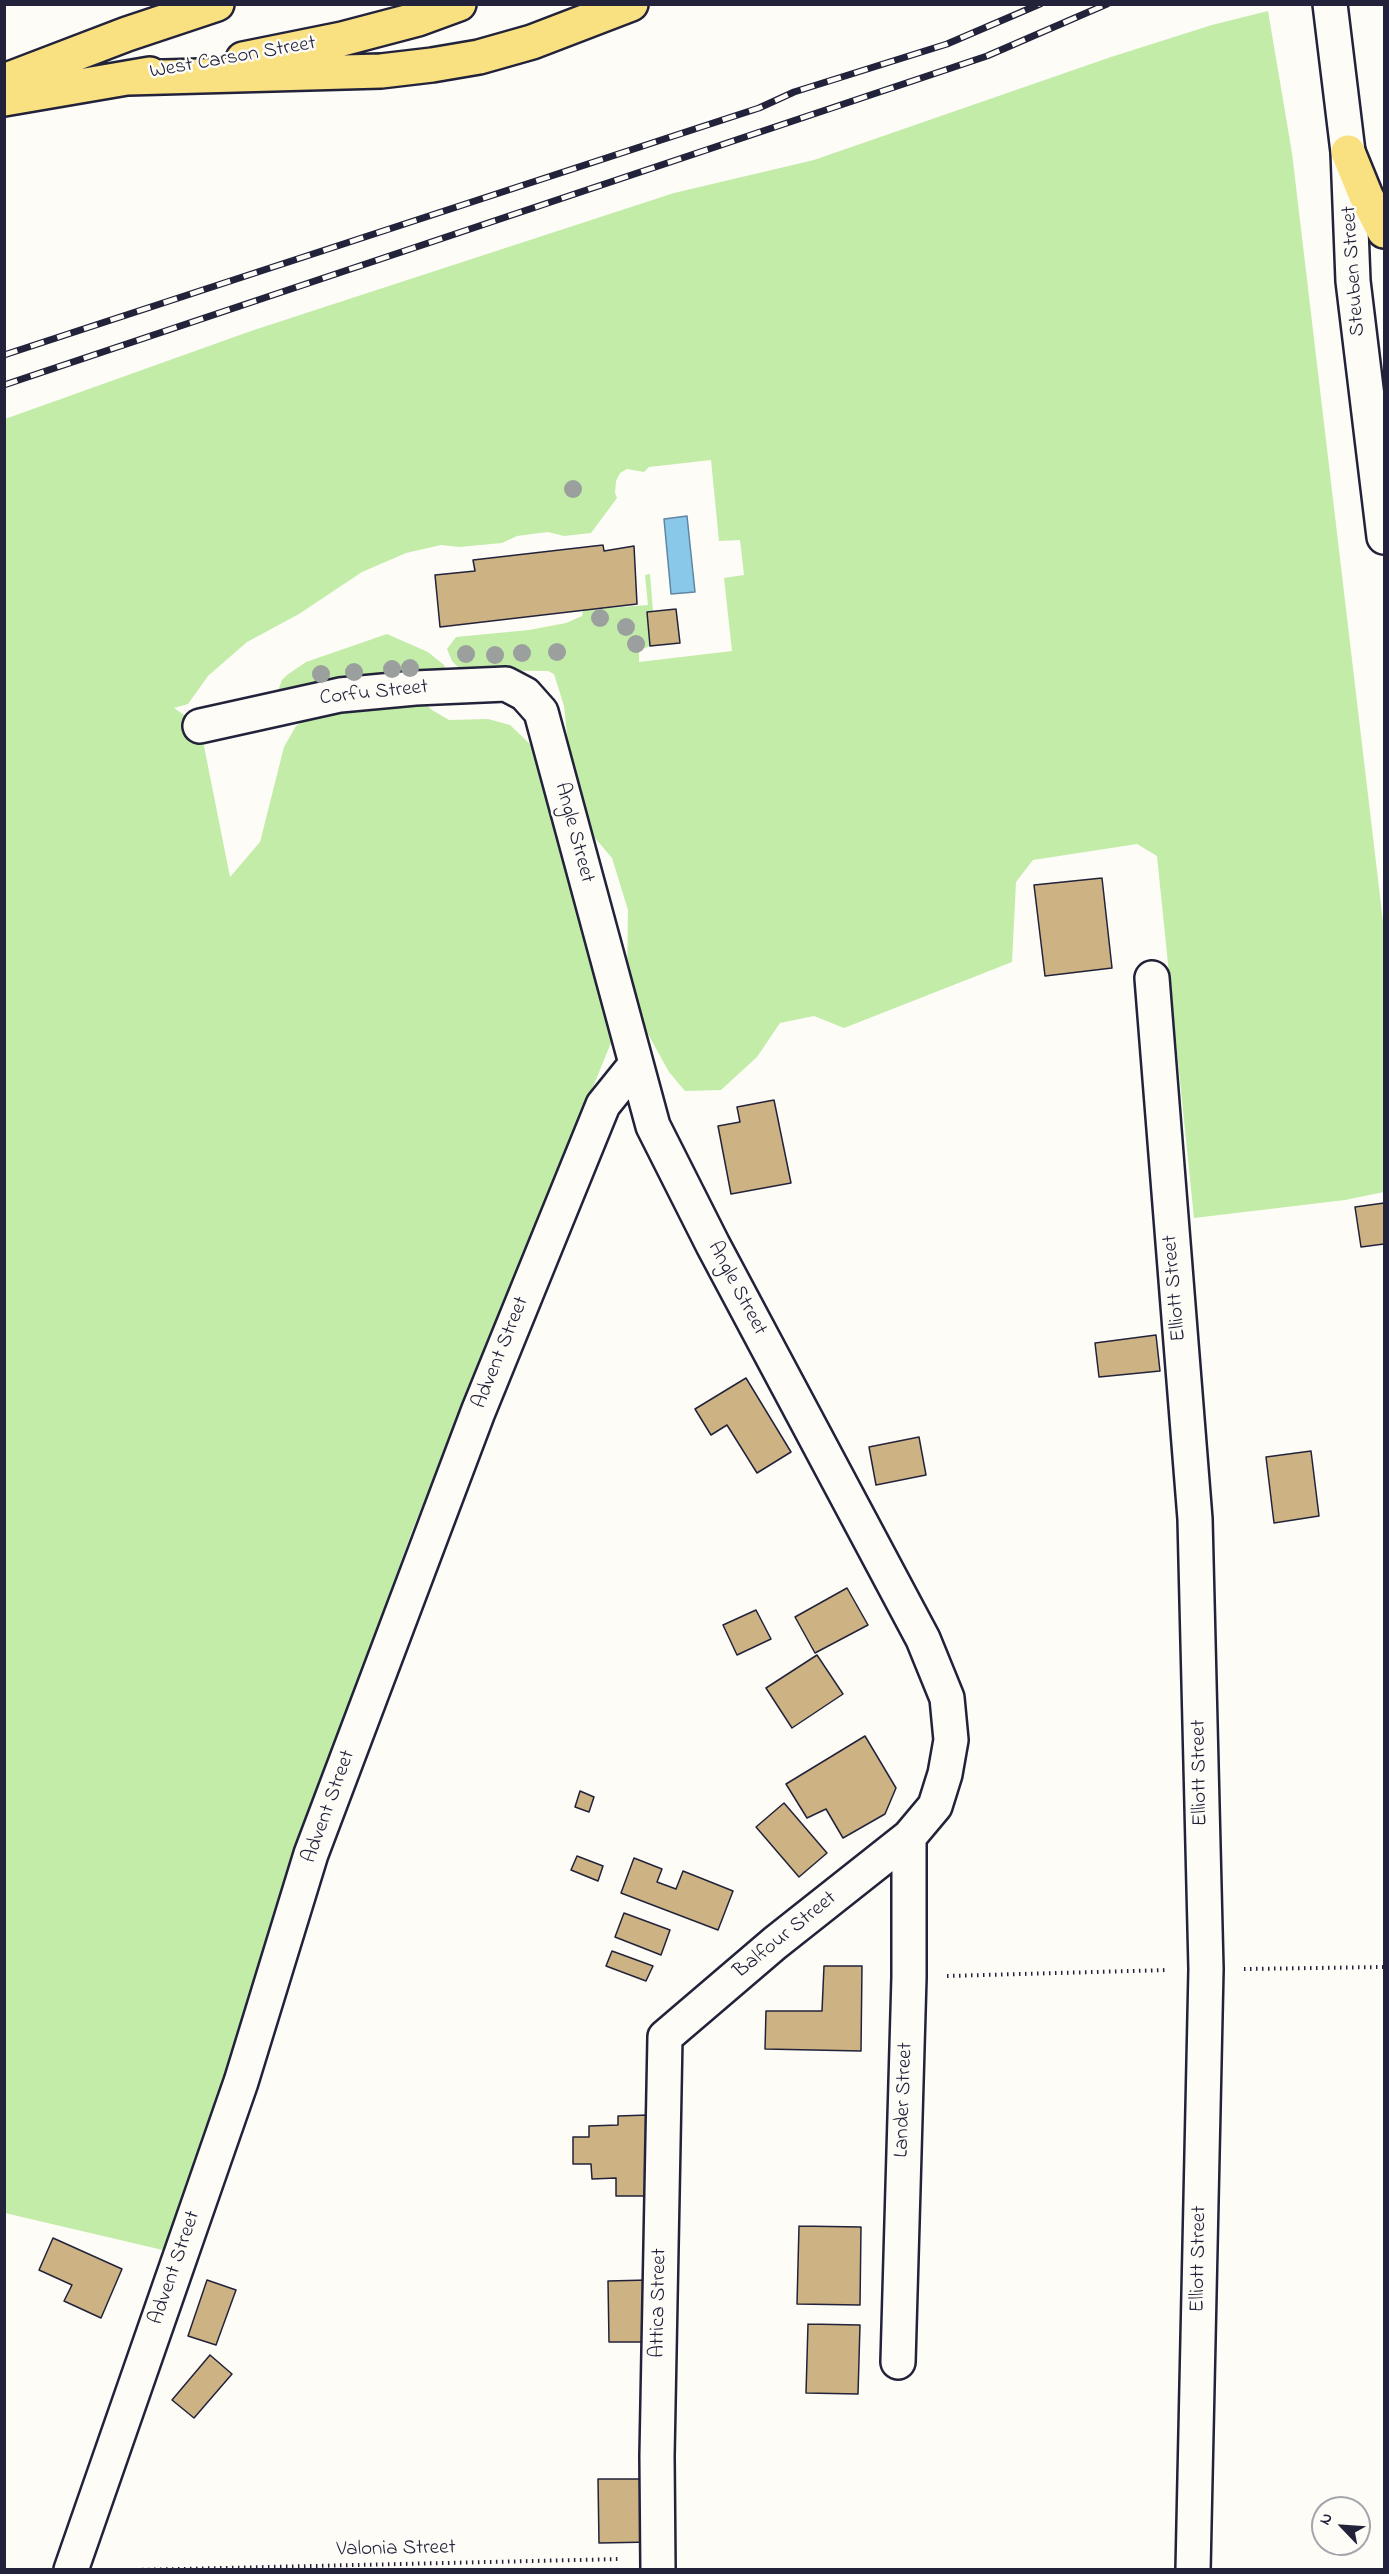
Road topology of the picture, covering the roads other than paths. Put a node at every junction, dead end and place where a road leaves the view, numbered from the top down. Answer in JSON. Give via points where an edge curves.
{"nodes":[{"id":1,"x":217,"y":4,"type":"edge"},
{"id":2,"x":459,"y":4,"type":"edge"},
{"id":3,"x":631,"y":4,"type":"edge"},
{"id":4,"x":1330,"y":4,"type":"edge"},
{"id":5,"x":128,"y":78,"type":"junction"},
{"id":6,"x":4,"y":81,"type":"edge"},
{"id":7,"x":4,"y":99,"type":"edge"},
{"id":8,"x":1348,"y":152,"type":"junction"},
{"id":9,"x":1384,"y":231,"type":"edge"},
{"id":10,"x":1384,"y":537,"type":"edge"},
{"id":11,"x":541,"y":712,"type":"joint"},
{"id":12,"x":200,"y":726,"type":"dead end"},
{"id":13,"x":1152,"y":978,"type":"dead end"},
{"id":14,"x":636,"y":1064,"type":"junction"},
{"id":15,"x":909,"y":1837,"type":"junction"},
{"id":16,"x":665,"y":2037,"type":"joint"},
{"id":17,"x":897,"y":2362,"type":"dead end"},
{"id":18,"x":658,"y":2564,"type":"edge"},
{"id":19,"x":71,"y":2570,"type":"edge"},
{"id":20,"x":1193,"y":2570,"type":"edge"}],
"edges":[{"from":1,"to":6,"type":"main road"},
{"from":2,"to":5,"type":"main road","name":"West Carson Street","via":[[342,39]]},
{"from":3,"to":5,"type":"main road","via":[[532,42],[432,65],[381,71]]},
{"from":4,"to":8,"type":"street","name":"Steuben Street"},
{"from":5,"to":7,"type":"main road","name":"West Carson Street"},
{"from":8,"to":9,"type":"main road"},
{"from":8,"to":10,"type":"street","name":"Steuben Street","via":[[1353,281]]},
{"from":11,"to":12,"type":"street","name":"Corfu Street","via":[[525,694],[506,684],[340,695]]},
{"from":11,"to":14,"type":"street","name":"Angle Street"},
{"from":13,"to":20,"type":"street","name":"Elliott Street","via":[[1195,1519],[1206,1969]]},
{"from":14,"to":15,"type":"street","name":"Angle Street","via":[[653,1126],[676,1175],[923,1639],[947,1698],[951,1740],[945,1774],[935,1806]]},
{"from":14,"to":19,"type":"street","name":"Advent Street","via":[[603,1105],[478,1412],[311,1854],[241,2082]]},
{"from":15,"to":16,"type":"street","name":"Balfour Street"},
{"from":15,"to":17,"type":"street","name":"Lander Street","via":[[909,1977]]},
{"from":16,"to":18,"type":"street","name":"Attica Street"}]}
